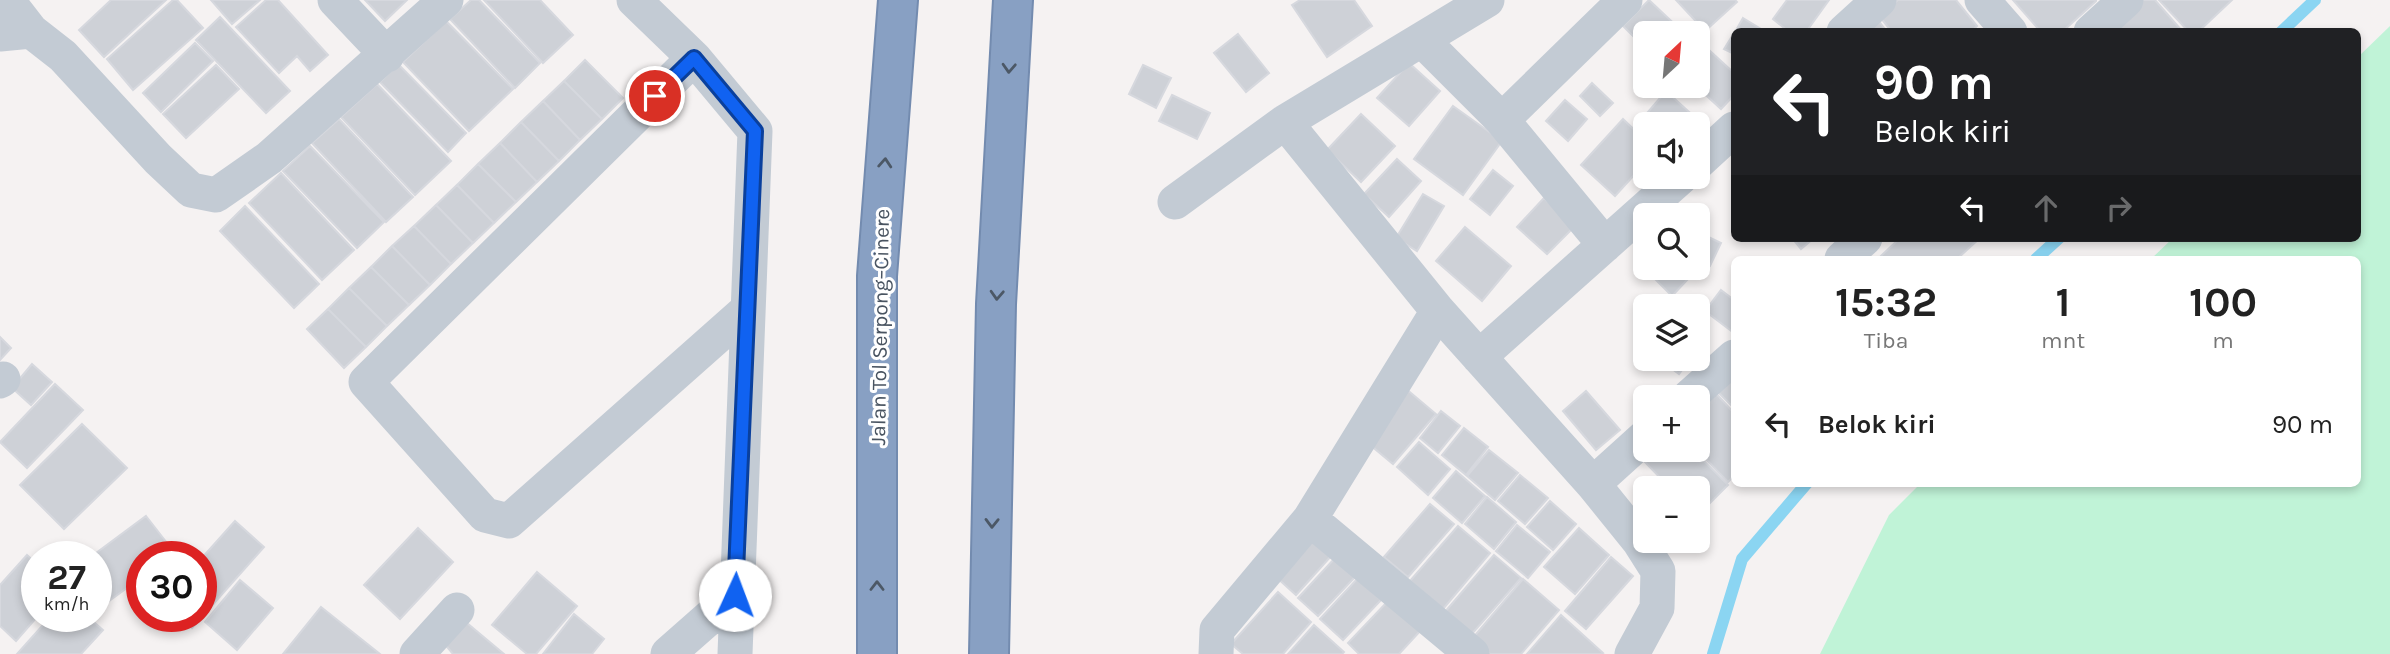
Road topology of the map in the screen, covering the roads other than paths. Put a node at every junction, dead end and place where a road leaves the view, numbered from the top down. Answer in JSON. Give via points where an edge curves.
{"nodes":[{"id":1,"x":7,"y":0,"type":"edge"},
{"id":2,"x":335,"y":0,"type":"edge"},
{"id":3,"x":446,"y":0,"type":"edge"},
{"id":4,"x":634,"y":0,"type":"edge"},
{"id":5,"x":898,"y":0,"type":"edge"},
{"id":6,"x":1013,"y":0,"type":"edge"},
{"id":7,"x":1487,"y":0,"type":"edge"},
{"id":8,"x":1625,"y":0,"type":"edge"},
{"id":9,"x":1879,"y":0,"type":"edge"},
{"id":10,"x":1982,"y":0,"type":"edge"},
{"id":11,"x":2126,"y":0,"type":"edge"},
{"id":12,"x":1848,"y":28,"type":"edge"},
{"id":13,"x":2006,"y":28,"type":"edge"},
{"id":14,"x":2095,"y":28,"type":"edge"},
{"id":15,"x":16,"y":33,"type":"edge"},
{"id":16,"x":1422,"y":40,"type":"junction"},
{"id":17,"x":387,"y":55,"type":"junction"},
{"id":18,"x":694,"y":58,"type":"junction"},
{"id":19,"x":1502,"y":120,"type":"junction"},
{"id":20,"x":1285,"y":122,"type":"junction"},
{"id":21,"x":1731,"y":132,"type":"edge"},
{"id":22,"x":1710,"y":151,"type":"edge"},
{"id":23,"x":1668,"y":189,"type":"edge"},
{"id":24,"x":1175,"y":202,"type":"dead end"},
{"id":25,"x":1861,"y":242,"type":"edge"},
{"id":26,"x":1605,"y":245,"type":"junction"},
{"id":27,"x":1845,"y":256,"type":"edge"},
{"id":28,"x":747,"y":310,"type":"junction"},
{"id":29,"x":1438,"y":311,"type":"junction"},
{"id":30,"x":1479,"y":357,"type":"junction"},
{"id":31,"x":1731,"y":360,"type":"edge"},
{"id":32,"x":1702,"y":385,"type":"edge"},
{"id":33,"x":1633,"y":448,"type":"edge"},
{"id":34,"x":1593,"y":484,"type":"junction"},
{"id":35,"x":1310,"y":519,"type":"junction"},
{"id":36,"x":735,"y":595,"type":"junction"},
{"id":37,"x":457,"y":610,"type":"dead end"},
{"id":38,"x":417,"y":654,"type":"edge"},
{"id":39,"x":668,"y":654,"type":"edge"},
{"id":40,"x":735,"y":654,"type":"edge"},
{"id":41,"x":877,"y":654,"type":"edge"},
{"id":42,"x":989,"y":654,"type":"edge"},
{"id":43,"x":1216,"y":654,"type":"edge"},
{"id":44,"x":1472,"y":654,"type":"edge"},
{"id":45,"x":1632,"y":654,"type":"edge"}],
"edges":[{"from":1,"to":15,"type":"street"},
{"from":2,"to":17,"type":"street"},
{"from":3,"to":17,"type":"street"},
{"from":4,"to":18,"type":"street"},
{"from":41,"to":5,"type":"highway","name":"Jalan Tol Serpong–Cinere","one_way":true,"via":[[877,276]]},
{"from":6,"to":42,"type":"highway","one_way":true,"via":[[996,304]]},
{"from":7,"to":16,"type":"street"},
{"from":8,"to":19,"type":"street"},
{"from":9,"to":12,"type":"street"},
{"from":10,"to":13,"type":"street"},
{"from":11,"to":14,"type":"street"},
{"from":15,"to":17,"type":"street","via":[[63,56],[191,190],[216,195],[269,158]]},
{"from":16,"to":19,"type":"street"},
{"from":16,"to":20,"type":"street"},
{"from":18,"to":28,"type":"street","via":[[755,131]]},
{"from":18,"to":28,"type":"street","via":[[366,382],[485,514],[509,521]]},
{"from":19,"to":26,"type":"street"},
{"from":20,"to":24,"type":"street"},
{"from":20,"to":29,"type":"street"},
{"from":21,"to":22,"type":"street"},
{"from":23,"to":26,"type":"street"},
{"from":25,"to":27,"type":"street"},
{"from":26,"to":30,"type":"street"},
{"from":28,"to":36,"type":"street"},
{"from":29,"to":30,"type":"street"},
{"from":29,"to":35,"type":"street"},
{"from":30,"to":34,"type":"street"},
{"from":31,"to":32,"type":"street"},
{"from":33,"to":34,"type":"street"},
{"from":34,"to":45,"type":"street","via":[[1658,571],[1657,608]]},
{"from":35,"to":43,"type":"street","via":[[1217,630]]},
{"from":35,"to":44,"type":"street"},
{"from":36,"to":39,"type":"street"},
{"from":36,"to":40,"type":"street"},
{"from":37,"to":38,"type":"street"}]}
